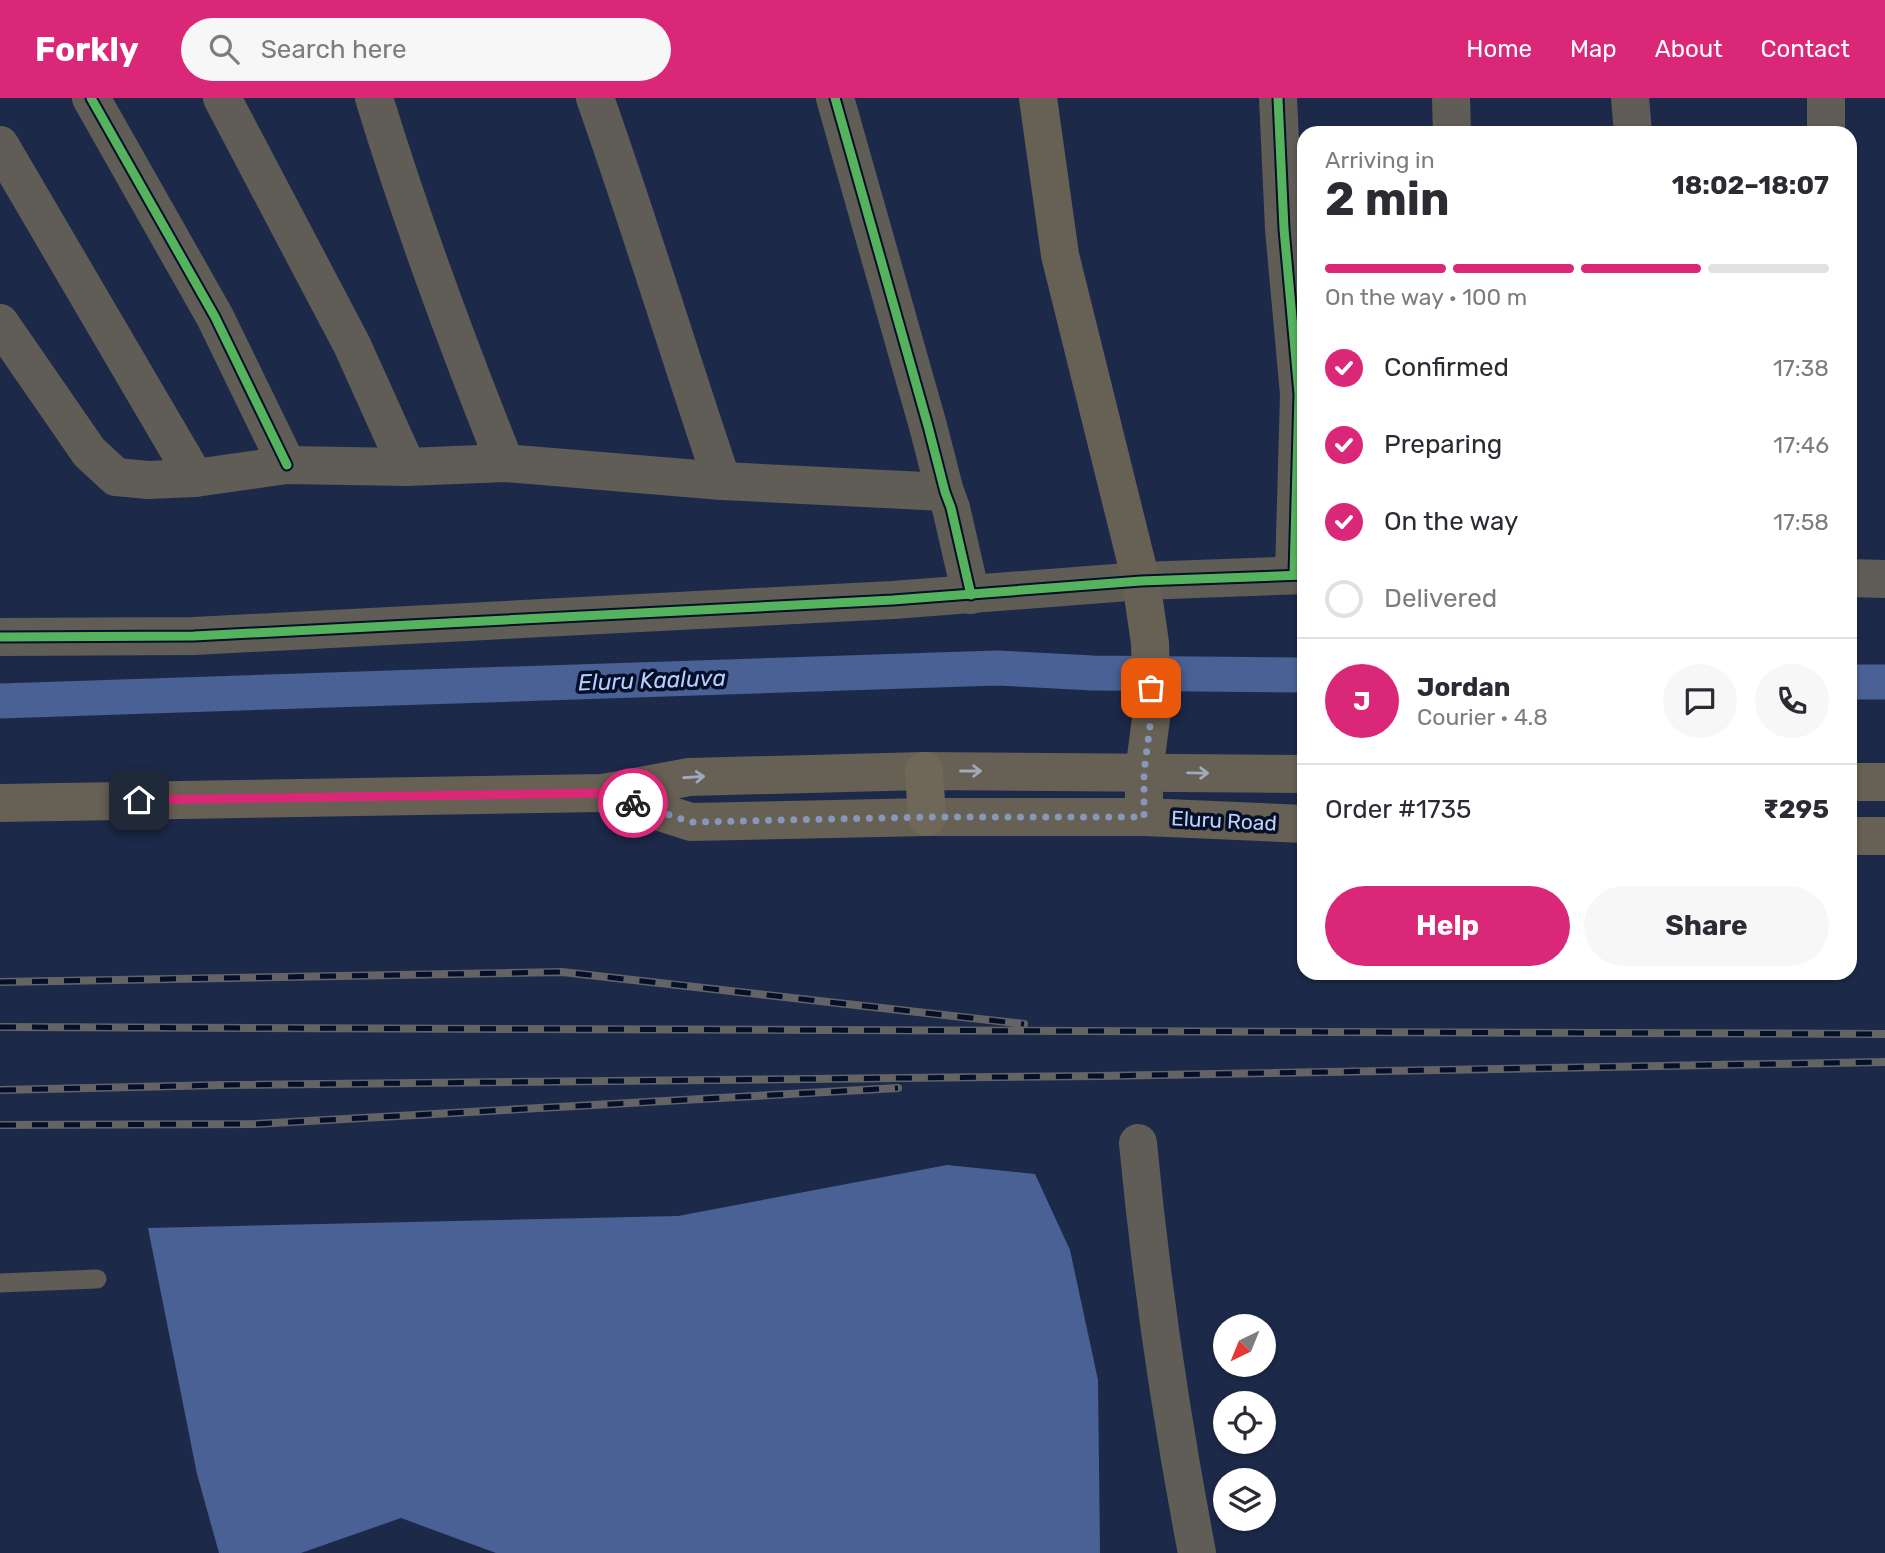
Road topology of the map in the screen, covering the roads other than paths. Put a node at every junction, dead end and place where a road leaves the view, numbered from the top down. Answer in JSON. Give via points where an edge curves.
{"nodes":[{"id":1,"x":91,"y":98,"type":"edge"},
{"id":2,"x":222,"y":98,"type":"edge"},
{"id":3,"x":374,"y":98,"type":"edge"},
{"id":4,"x":595,"y":98,"type":"edge"},
{"id":5,"x":835,"y":98,"type":"edge"},
{"id":6,"x":1038,"y":98,"type":"edge"},
{"id":7,"x":1278,"y":98,"type":"edge"},
{"id":8,"x":1451,"y":98,"type":"edge"},
{"id":9,"x":1630,"y":98,"type":"edge"},
{"id":10,"x":1826,"y":98,"type":"edge"},
{"id":11,"x":1452,"y":126,"type":"edge"},
{"id":12,"x":1632,"y":126,"type":"edge"},
{"id":13,"x":1826,"y":126,"type":"edge"},
{"id":14,"x":0,"y":145,"type":"edge"},
{"id":15,"x":0,"y":323,"type":"edge"},
{"id":16,"x":1297,"y":372,"type":"edge"},
{"id":17,"x":505,"y":463,"type":"junction"},
{"id":18,"x":287,"y":465,"type":"junction"},
{"id":19,"x":407,"y":467,"type":"junction"},
{"id":20,"x":195,"y":478,"type":"junction"},
{"id":21,"x":722,"y":481,"type":"junction"},
{"id":22,"x":948,"y":500,"type":"junction"},
{"id":23,"x":1297,"y":575,"type":"edge"},
{"id":24,"x":1141,"y":581,"type":"junction"},
{"id":25,"x":971,"y":595,"type":"junction"},
{"id":26,"x":0,"y":638,"type":"edge"},
{"id":27,"x":924,"y":771,"type":"junction"},
{"id":28,"x":1144,"y":772,"type":"junction"},
{"id":29,"x":1297,"y":774,"type":"edge"},
{"id":30,"x":1857,"y":782,"type":"edge"},
{"id":31,"x":1885,"y":782,"type":"edge"},
{"id":32,"x":603,"y":793,"type":"junction"},
{"id":33,"x":0,"y":803,"type":"edge"},
{"id":34,"x":928,"y":817,"type":"junction"},
{"id":35,"x":1144,"y":817,"type":"junction"},
{"id":36,"x":1297,"y":824,"type":"edge"},
{"id":37,"x":1857,"y":836,"type":"edge"},
{"id":38,"x":1885,"y":836,"type":"edge"},
{"id":39,"x":1138,"y":1143,"type":"dead end"},
{"id":40,"x":97,"y":1279,"type":"dead end"},
{"id":41,"x":0,"y":1283,"type":"edge"},
{"id":42,"x":1197,"y":1553,"type":"edge"}],
"edges":[{"from":1,"to":18,"type":"street","via":[[215,317]]},
{"from":2,"to":19,"type":"street","via":[[352,345]]},
{"from":3,"to":17,"type":"street","via":[[441,299]]},
{"from":4,"to":21,"type":"street"},
{"from":5,"to":22,"type":"street"},
{"from":6,"to":24,"type":"main road","via":[[1060,255]]},
{"from":7,"to":16,"type":"street"},
{"from":8,"to":11,"type":"street"},
{"from":9,"to":12,"type":"street"},
{"from":10,"to":13,"type":"street"},
{"from":14,"to":20,"type":"street"},
{"from":15,"to":20,"type":"street","via":[[89,452],[116,477]]},
{"from":17,"to":19,"type":"street"},
{"from":17,"to":21,"type":"street"},
{"from":18,"to":19,"type":"street"},
{"from":18,"to":20,"type":"street"},
{"from":21,"to":22,"type":"street"},
{"from":22,"to":25,"type":"street"},
{"from":23,"to":24,"type":"street"},
{"from":24,"to":25,"type":"street"},
{"from":24,"to":28,"type":"main road","via":[[1150,643],[1152,710]]},
{"from":25,"to":26,"type":"street","via":[[194,636]]},
{"from":27,"to":28,"type":"main road","name":"Eluru Road","one_way":true},
{"from":32,"to":27,"type":"main road","name":"Eluru Road","one_way":true,"via":[[689,777]]},
{"from":27,"to":34,"type":"main road"},
{"from":28,"to":29,"type":"main road","name":"Eluru Road","one_way":true},
{"from":28,"to":35,"type":"main road"},
{"from":30,"to":31,"type":"main road"},
{"from":32,"to":33,"type":"main road","name":"Eluru Road"},
{"from":32,"to":34,"type":"main road","name":"Eluru Road","via":[[691,822]]},
{"from":34,"to":35,"type":"main road","name":"Eluru Road"},
{"from":35,"to":36,"type":"main road","name":"Eluru Road"},
{"from":37,"to":38,"type":"main road"},
{"from":39,"to":42,"type":"street","via":[[1174,1427]]},
{"from":40,"to":41,"type":"lane"}]}
